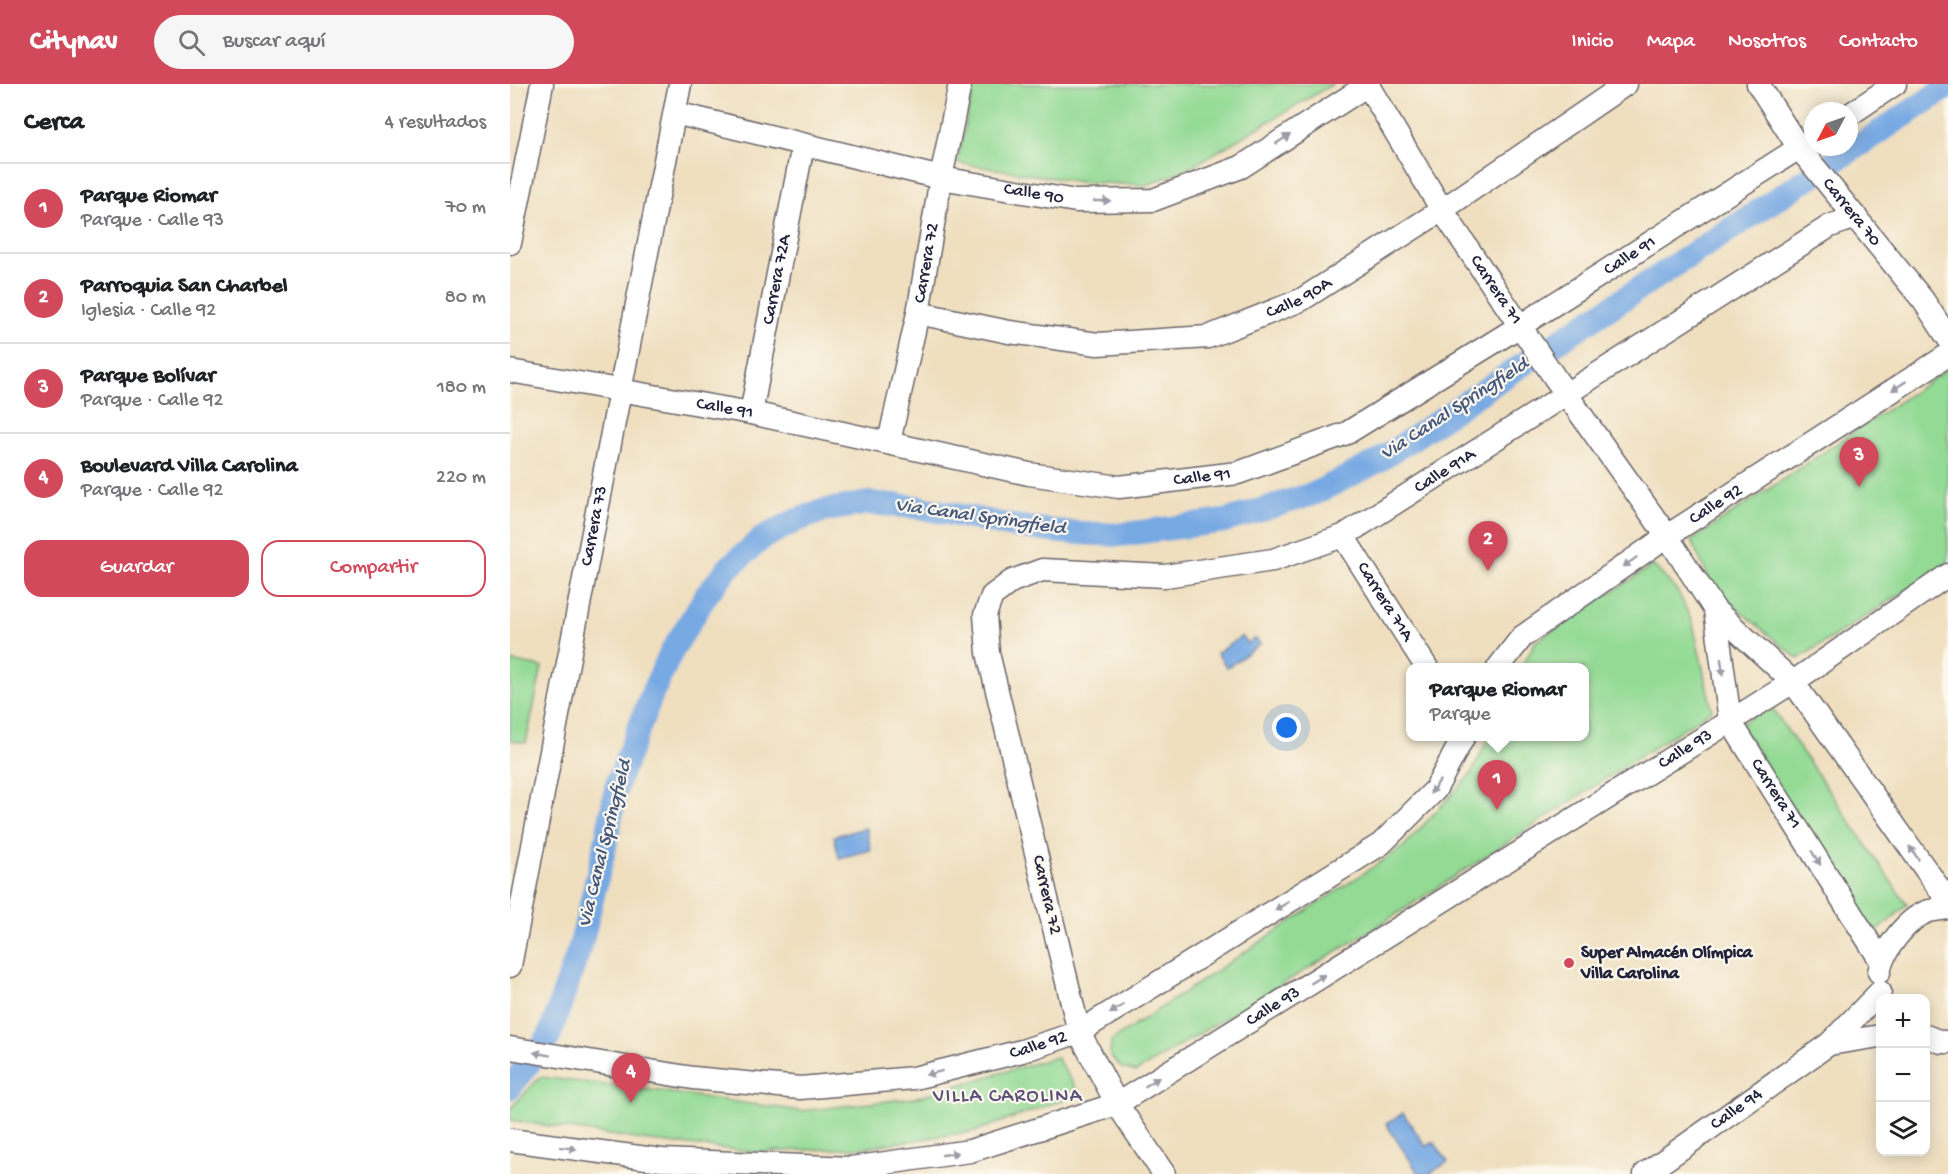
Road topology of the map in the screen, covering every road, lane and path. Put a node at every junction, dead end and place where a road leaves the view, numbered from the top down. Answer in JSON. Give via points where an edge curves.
{"nodes":[{"id":1,"x":542,"y":84,"type":"edge"},
{"id":2,"x":681,"y":84,"type":"edge"},
{"id":3,"x":960,"y":84,"type":"edge"},
{"id":4,"x":1368,"y":84,"type":"edge"},
{"id":5,"x":1626,"y":84,"type":"edge"},
{"id":6,"x":1758,"y":84,"type":"edge"},
{"id":7,"x":1895,"y":84,"type":"edge"},
{"id":8,"x":1858,"y":109,"type":"edge"},
{"id":9,"x":675,"y":113,"type":"junction"},
{"id":10,"x":803,"y":145,"type":"junction"},
{"id":11,"x":1804,"y":146,"type":"edge"},
{"id":12,"x":1804,"y":154,"type":"edge"},
{"id":13,"x":1811,"y":156,"type":"edge"},
{"id":14,"x":941,"y":178,"type":"junction"},
{"id":15,"x":1442,"y":210,"type":"junction"},
{"id":16,"x":1856,"y":217,"type":"junction"},
{"id":17,"x":510,"y":243,"type":"edge"},
{"id":18,"x":918,"y":313,"type":"junction"},
{"id":19,"x":1525,"y":334,"type":"junction"},
{"id":20,"x":1948,"y":338,"type":"edge"},
{"id":21,"x":1948,"y":355,"type":"edge"},
{"id":22,"x":510,"y":370,"type":"edge"},
{"id":23,"x":1561,"y":386,"type":"junction"},
{"id":24,"x":620,"y":391,"type":"junction"},
{"id":25,"x":751,"y":413,"type":"junction"},
{"id":26,"x":889,"y":442,"type":"junction"},
{"id":27,"x":1343,"y":536,"type":"junction"},
{"id":28,"x":1667,"y":536,"type":"junction"},
{"id":29,"x":1948,"y":575,"type":"edge"},
{"id":30,"x":993,"y":596,"type":"joint"},
{"id":31,"x":1715,"y":609,"type":"junction"},
{"id":32,"x":1424,"y":663,"type":"edge"},
{"id":33,"x":1502,"y":663,"type":"edge"},
{"id":34,"x":1793,"y":682,"type":"junction"},
{"id":35,"x":1730,"y":721,"type":"junction"},
{"id":36,"x":1461,"y":741,"type":"edge"},
{"id":37,"x":1948,"y":901,"type":"edge"},
{"id":38,"x":1948,"y":908,"type":"edge"},
{"id":39,"x":1881,"y":961,"type":"junction"},
{"id":40,"x":510,"y":966,"type":"edge"},
{"id":41,"x":1882,"y":994,"type":"edge"},
{"id":42,"x":1876,"y":1001,"type":"edge"},
{"id":43,"x":1079,"y":1032,"type":"junction"},
{"id":44,"x":1876,"y":1037,"type":"edge"},
{"id":45,"x":1829,"y":1044,"type":"junction"},
{"id":46,"x":513,"y":1049,"type":"edge"},
{"id":47,"x":1117,"y":1104,"type":"junction"},
{"id":48,"x":510,"y":1140,"type":"edge"},
{"id":49,"x":1164,"y":1174,"type":"edge"},
{"id":50,"x":1645,"y":1174,"type":"edge"}],
"edges":[{"from":1,"to":17,"type":"street"},
{"from":2,"to":9,"type":"street","name":"Carrera 73"},
{"from":3,"to":14,"type":"street","name":"Carrera 72"},
{"from":14,"to":4,"type":"street","name":"Calle 90","one_way":true,"via":[[1076,201],[1153,200],[1240,167]]},
{"from":4,"to":15,"type":"street","name":"Carrera 71"},
{"from":5,"to":15,"type":"street","name":"Calle 90A"},
{"from":6,"to":11,"type":"street","name":"Carrera 70"},
{"from":7,"to":8,"type":"street"},
{"from":9,"to":10,"type":"street","name":"Calle 90"},
{"from":9,"to":24,"type":"street","name":"Carrera 73"},
{"from":10,"to":14,"type":"street","name":"Calle 90"},
{"from":10,"to":25,"type":"street","name":"Carrera 72A"},
{"from":12,"to":19,"type":"street","name":"Calle 91"},
{"from":13,"to":16,"type":"street","name":"Carrera 70"},
{"from":14,"to":18,"type":"street","name":"Carrera 72"},
{"from":15,"to":18,"type":"street","name":"Calle 90A","via":[[1301,300],[1208,338],[1098,344],[1009,332]]},
{"from":15,"to":19,"type":"street","name":"Carrera 71"},
{"from":16,"to":20,"type":"street","name":"Carrera 70","via":[[1923,300]]},
{"from":16,"to":23,"type":"street","name":"Calle 91A","via":[[1830,226]]},
{"from":18,"to":26,"type":"street","name":"Carrera 72"},
{"from":19,"to":23,"type":"street","name":"Carrera 71"},
{"from":19,"to":26,"type":"street","name":"Calle 91","via":[[1347,433],[1238,473],[1119,487],[1029,474]]},
{"from":21,"to":28,"type":"street","name":"Calle 92","one_way":true},
{"from":22,"to":24,"type":"street","name":"Calle 91"},
{"from":23,"to":27,"type":"street","name":"Calle 91A"},
{"from":23,"to":28,"type":"street","name":"Carrera 71"},
{"from":24,"to":25,"type":"street","name":"Calle 91"},
{"from":24,"to":40,"type":"street","name":"Carrera 73"},
{"from":25,"to":26,"type":"street","name":"Calle 91"},
{"from":27,"to":30,"type":"street","name":"Calle 91A","via":[[1273,560],[1165,576],[1042,570],[1012,581]]},
{"from":27,"to":32,"type":"street","name":"Carrera 71A"},
{"from":28,"to":31,"type":"street","name":"Carrera 71"},
{"from":28,"to":33,"type":"street","name":"Calle 92","one_way":true,"via":[[1522,637]]},
{"from":29,"to":34,"type":"street","name":"Calle 93"},
{"from":30,"to":43,"type":"street","name":"Carrera 72","via":[[985,615],[988,653]]},
{"from":31,"to":34,"type":"street","name":"Carrera 71"},
{"from":31,"to":35,"type":"street","name":"Carrera 71","one_way":true},
{"from":34,"to":35,"type":"street","name":"Calle 93"},
{"from":37,"to":34,"type":"street","name":"Carrera 71","one_way":true},
{"from":35,"to":39,"type":"street","name":"Carrera 71","one_way":true},
{"from":47,"to":35,"type":"street","name":"Calle 93","one_way":true},
{"from":36,"to":43,"type":"street","name":"Calle 92","one_way":true,"via":[[1436,790],[1381,844]]},
{"from":38,"to":39,"type":"street","via":[[1927,912],[1908,925]]},
{"from":39,"to":41,"type":"street"},
{"from":42,"to":45,"type":"street","name":"Calle 94"},
{"from":43,"to":46,"type":"street","name":"Calle 92","one_way":true,"via":[[914,1078],[800,1088],[693,1078]]},
{"from":43,"to":47,"type":"street","name":"Carrera 72"},
{"from":44,"to":45,"type":"street","name":"Calle 94"},
{"from":45,"to":50,"type":"street","name":"Calle 94"},
{"from":48,"to":47,"type":"street","name":"Calle 93","one_way":true,"via":[[662,1160],[851,1168],[970,1151]]},
{"from":47,"to":49,"type":"street","name":"Carrera 72"}]}
